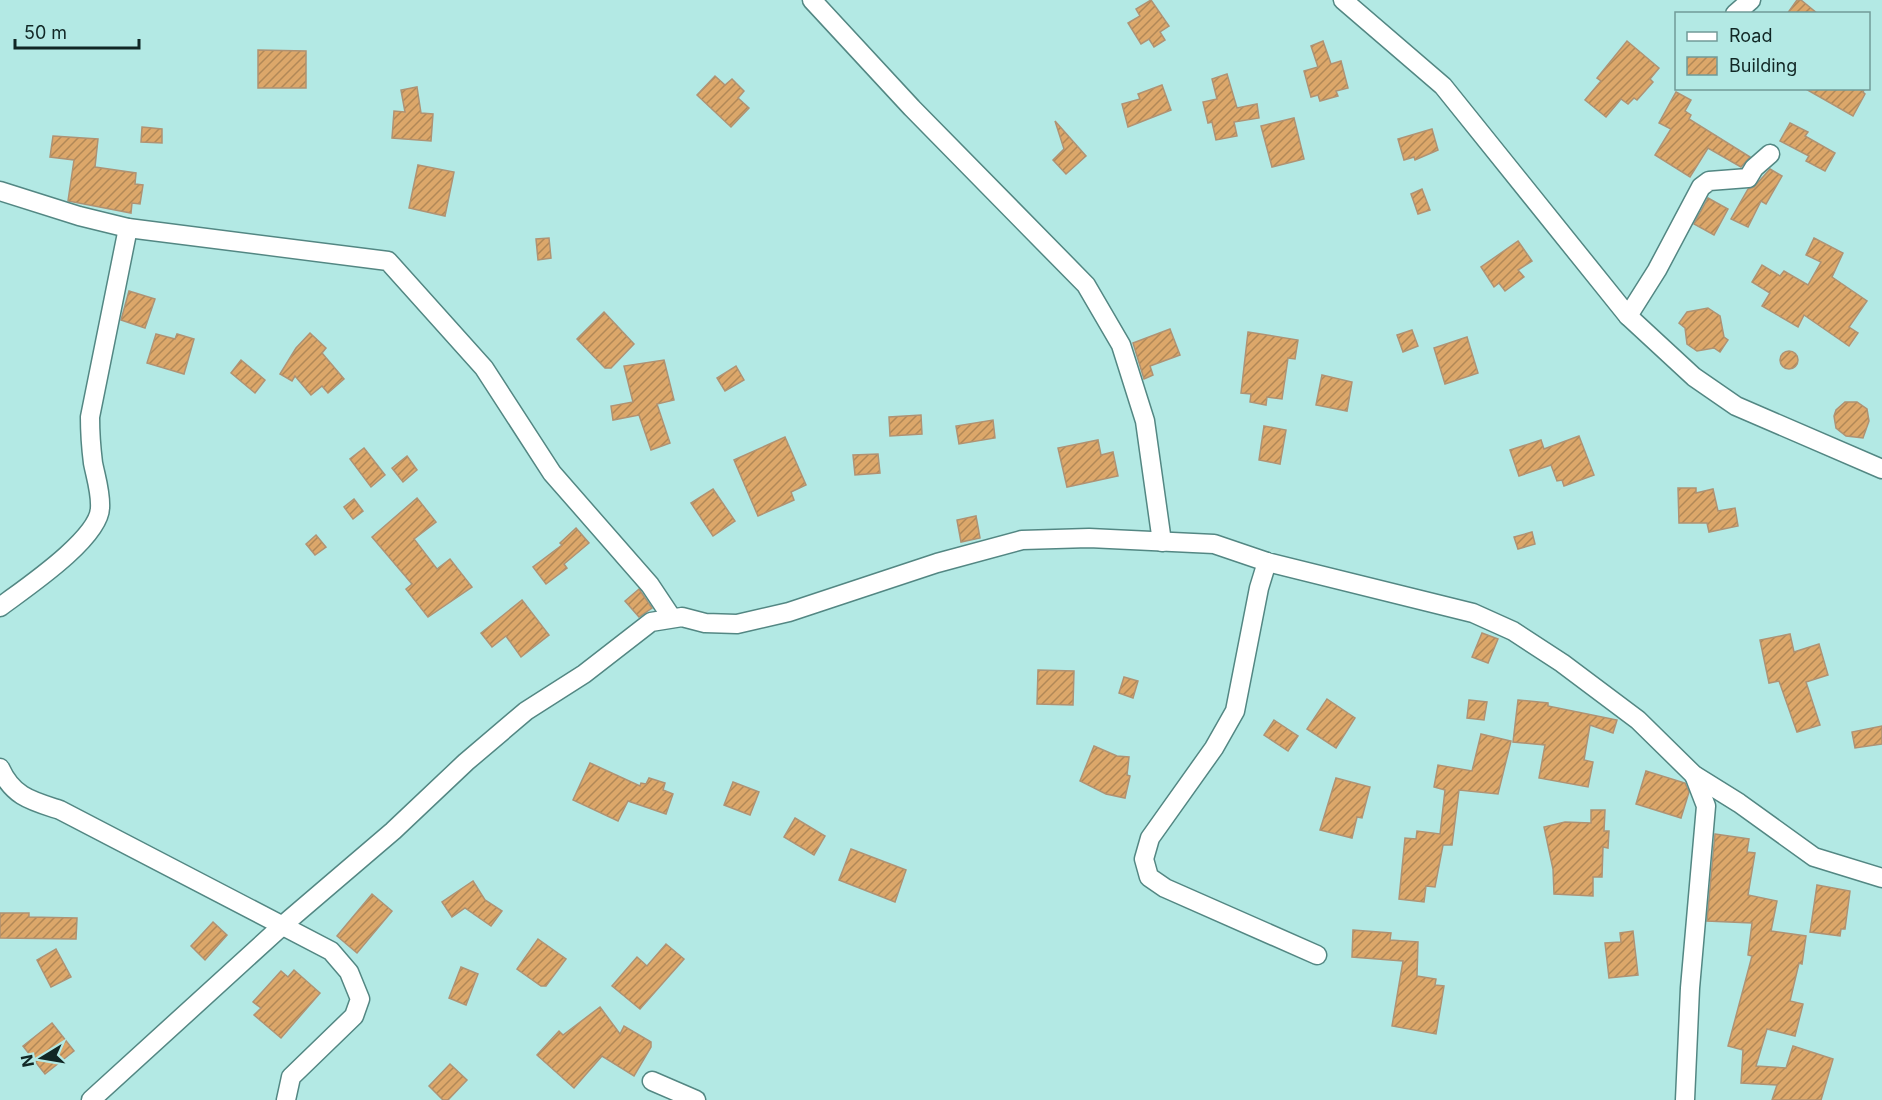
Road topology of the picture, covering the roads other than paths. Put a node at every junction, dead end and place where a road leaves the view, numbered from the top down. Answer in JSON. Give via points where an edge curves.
{"nodes":[{"id":1,"x":812,"y":0,"type":"edge"},
{"id":2,"x":1343,"y":0,"type":"edge"},
{"id":3,"x":1751,"y":0,"type":"edge"},
{"id":4,"x":1738,"y":12,"type":"edge"},
{"id":5,"x":1770,"y":154,"type":"dead end"},
{"id":6,"x":0,"y":191,"type":"edge"},
{"id":7,"x":128,"y":228,"type":"junction"},
{"id":8,"x":1628,"y":316,"type":"junction"},
{"id":9,"x":1882,"y":469,"type":"edge"},
{"id":10,"x":1162,"y":542,"type":"junction"},
{"id":11,"x":1267,"y":562,"type":"junction"},
{"id":12,"x":0,"y":607,"type":"edge"},
{"id":13,"x":672,"y":618,"type":"junction"},
{"id":14,"x":0,"y":768,"type":"edge"},
{"id":15,"x":1694,"y":775,"type":"junction"},
{"id":16,"x":1882,"y":878,"type":"edge"},
{"id":17,"x":283,"y":925,"type":"junction"},
{"id":18,"x":1317,"y":955,"type":"dead end"},
{"id":19,"x":652,"y":1081,"type":"dead end"},
{"id":20,"x":91,"y":1100,"type":"edge"},
{"id":21,"x":286,"y":1100,"type":"edge"},
{"id":22,"x":696,"y":1100,"type":"edge"},
{"id":23,"x":1685,"y":1100,"type":"edge"}],
"edges":[{"from":1,"to":10,"type":"street","via":[[1086,285],[1121,345],[1145,420]]},
{"from":2,"to":8,"type":"street","via":[[1443,86]]},
{"from":3,"to":4,"type":"street"},
{"from":5,"to":8,"type":"street","via":[[1748,178],[1709,181],[1701,187],[1658,270]]},
{"from":6,"to":7,"type":"street"},
{"from":7,"to":12,"type":"street","via":[[90,417],[100,512],[88,535]]},
{"from":7,"to":13,"type":"street","via":[[388,261],[484,368],[552,473],[650,585]]},
{"from":8,"to":9,"type":"street","via":[[1694,377],[1736,406]]},
{"from":10,"to":11,"type":"street","via":[[1214,544]]},
{"from":10,"to":13,"type":"street","via":[[1022,540],[937,563],[789,612],[737,624]]},
{"from":11,"to":15,"type":"street","via":[[1473,613],[1513,631],[1638,720]]},
{"from":11,"to":18,"type":"street","via":[[1258,588],[1235,711],[1214,748],[1150,838],[1144,859],[1149,877],[1165,888]]},
{"from":13,"to":17,"type":"street","via":[[651,622],[584,674],[526,711]]},
{"from":14,"to":17,"type":"street","via":[[4,778],[24,798],[60,810]]},
{"from":15,"to":16,"type":"street","via":[[1814,857]]},
{"from":15,"to":23,"type":"street","via":[[1706,806]]},
{"from":17,"to":20,"type":"street"},
{"from":17,"to":21,"type":"street","via":[[331,951],[350,972],[360,999],[354,1016],[291,1077]]},
{"from":19,"to":22,"type":"street"}]}
